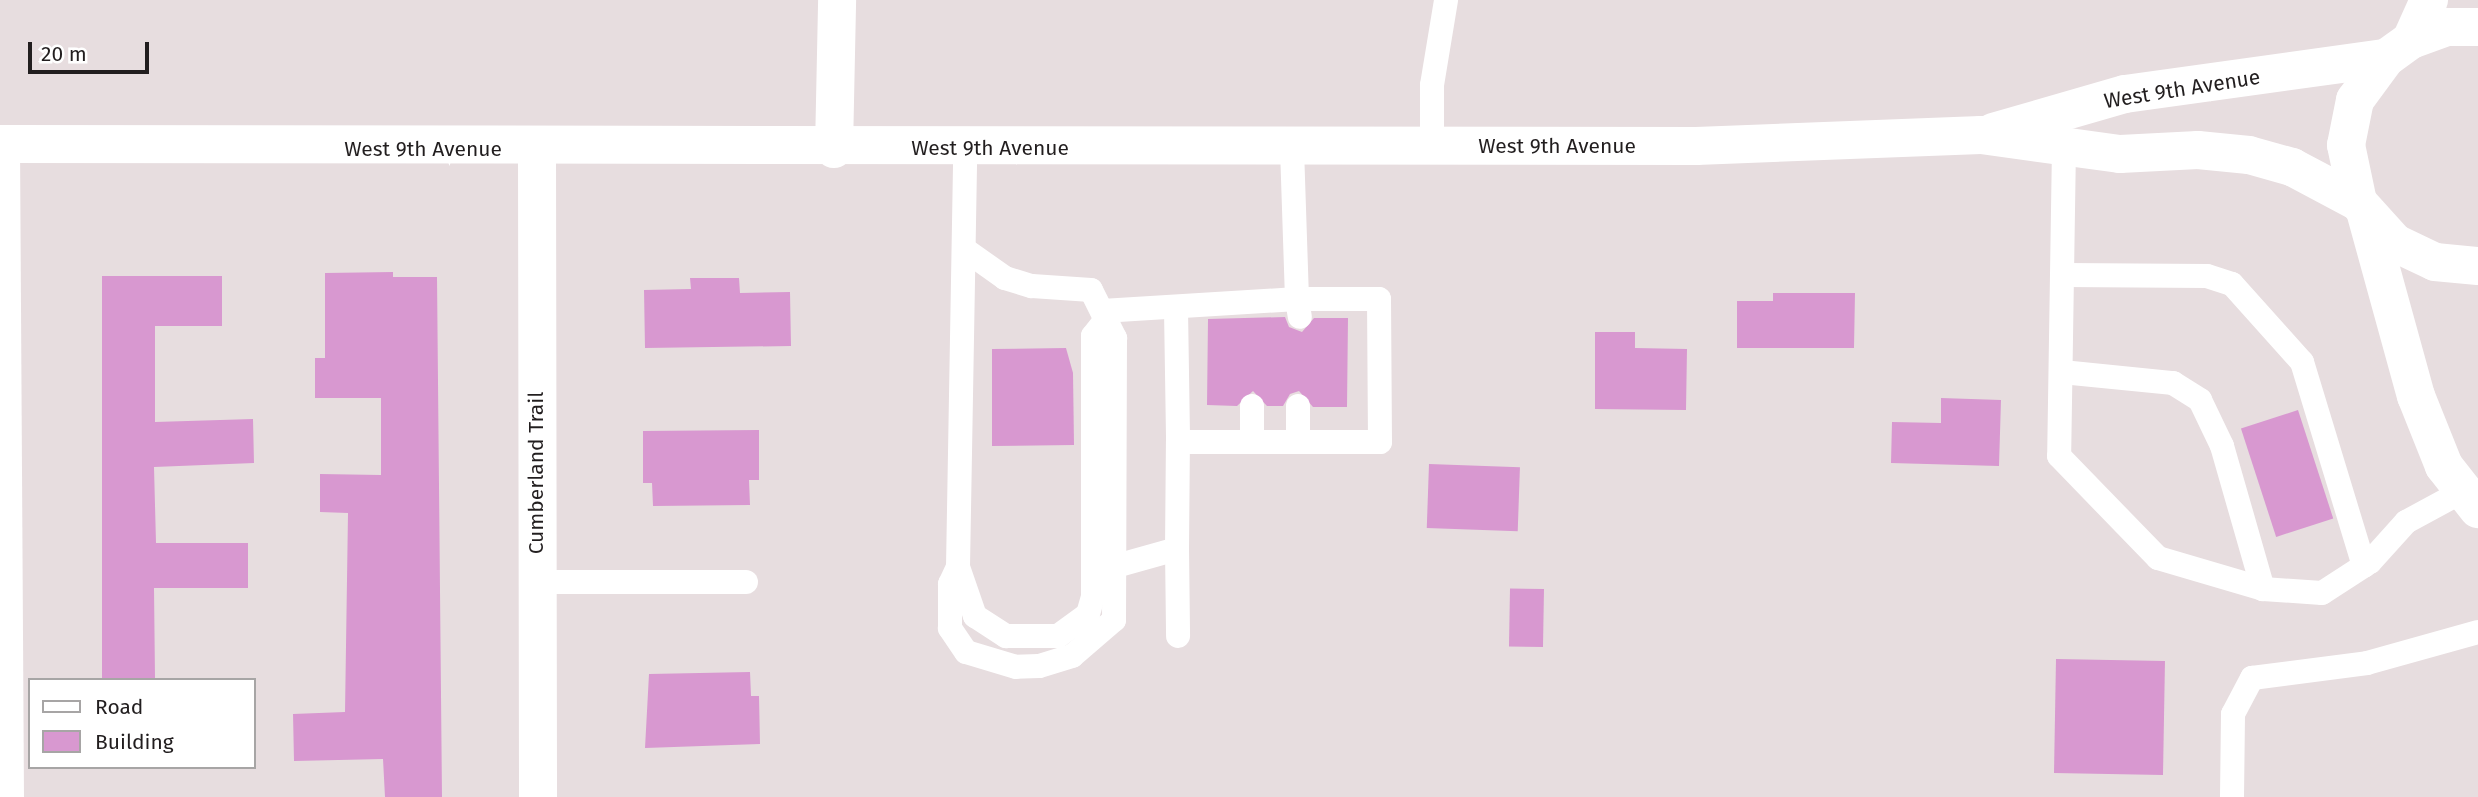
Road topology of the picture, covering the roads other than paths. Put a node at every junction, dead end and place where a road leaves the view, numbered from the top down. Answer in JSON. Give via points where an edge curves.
{"nodes":[{"id":1,"x":837,"y":0,"type":"edge"},
{"id":2,"x":1446,"y":0,"type":"edge"},
{"id":3,"x":2429,"y":0,"type":"edge"},
{"id":4,"x":2478,"y":27,"type":"edge"},
{"id":5,"x":2399,"y":49,"type":"junction"},
{"id":6,"x":1980,"y":135,"type":"junction"},
{"id":7,"x":1,"y":144,"type":"edge"},
{"id":8,"x":1432,"y":145,"type":"junction"},
{"id":9,"x":1292,"y":146,"type":"junction"},
{"id":10,"x":2064,"y":147,"type":"junction"},
{"id":11,"x":965,"y":148,"type":"junction"},
{"id":12,"x":537,"y":149,"type":"junction"},
{"id":13,"x":834,"y":149,"type":"junction"},
{"id":14,"x":2362,"y":206,"type":"junction"},
{"id":15,"x":964,"y":249,"type":"junction"},
{"id":16,"x":2478,"y":265,"type":"edge"},
{"id":17,"x":2065,"y":275,"type":"junction"},
{"id":18,"x":1298,"y":308,"type":"junction"},
{"id":19,"x":1176,"y":309,"type":"junction"},
{"id":20,"x":1102,"y":317,"type":"junction"},
{"id":21,"x":2062,"y":372,"type":"junction"},
{"id":22,"x":1252,"y":406,"type":"dead end"},
{"id":23,"x":1298,"y":407,"type":"dead end"},
{"id":24,"x":1178,"y":442,"type":"junction"},
{"id":25,"x":1252,"y":442,"type":"junction"},
{"id":26,"x":1298,"y":442,"type":"junction"},
{"id":27,"x":2471,"y":500,"type":"edge"},
{"id":28,"x":1177,"y":550,"type":"junction"},
{"id":29,"x":1116,"y":566,"type":"junction"},
{"id":30,"x":2364,"y":566,"type":"junction"},
{"id":31,"x":958,"y":567,"type":"junction"},
{"id":32,"x":536,"y":583,"type":"junction"},
{"id":33,"x":746,"y":583,"type":"dead end"},
{"id":34,"x":2263,"y":589,"type":"junction"},
{"id":35,"x":2478,"y":632,"type":"edge"},
{"id":36,"x":1178,"y":636,"type":"dead end"},
{"id":37,"x":5,"y":797,"type":"edge"},
{"id":38,"x":538,"y":797,"type":"edge"},
{"id":39,"x":2232,"y":797,"type":"edge"}],
"edges":[{"from":1,"to":13,"type":"main road"},
{"from":2,"to":8,"type":"lane","via":[[1432,85]]},
{"from":3,"to":5,"type":"main road"},
{"from":4,"to":5,"type":"main road","name":"West 9th Avenue","via":[[2447,27]]},
{"from":5,"to":6,"type":"main road","name":"West 9th Avenue","via":[[2124,94]]},
{"from":5,"to":14,"type":"main road","via":[[2355,100],[2348,122],[2348,168]]},
{"from":6,"to":8,"type":"main road","name":"West 9th Avenue","via":[[1696,146]]},
{"from":6,"to":10,"type":"main road","name":"West 9th Avenue"},
{"from":7,"to":12,"type":"main road","name":"West 9th Avenue"},
{"from":7,"to":37,"type":"main road"},
{"from":8,"to":9,"type":"main road","name":"West 9th Avenue"},
{"from":9,"to":11,"type":"main road","name":"West 9th Avenue"},
{"from":9,"to":18,"type":"lane"},
{"from":10,"to":14,"type":"main road","name":"West 9th Avenue","via":[[2120,154],[2198,150],[2249,155],[2292,167]]},
{"from":10,"to":17,"type":"lane"},
{"from":11,"to":13,"type":"main road","name":"West 9th Avenue"},
{"from":11,"to":15,"type":"lane"},
{"from":12,"to":13,"type":"main road","name":"West 9th Avenue"},
{"from":12,"to":32,"type":"main road","name":"Cumberland Trail"},
{"from":14,"to":16,"type":"main road","name":"West 9th Avenue","via":[[2412,254],[2454,266]]},
{"from":14,"to":27,"type":"main road","via":[[2399,351],[2444,466]]},
{"from":15,"to":20,"type":"lane","via":[[1005,278],[1032,286],[1091,290]]},
{"from":15,"to":31,"type":"lane"},
{"from":17,"to":21,"type":"lane"},
{"from":17,"to":30,"type":"lane","via":[[2207,276],[2232,284],[2302,362]]},
{"from":18,"to":19,"type":"lane"},
{"from":18,"to":26,"type":"lane","via":[[1379,299],[1380,312],[1380,442]]},
{"from":19,"to":20,"type":"lane"},
{"from":19,"to":24,"type":"lane"},
{"from":20,"to":29,"type":"lane","via":[[1115,338]]},
{"from":20,"to":31,"type":"lane","via":[[1093,336],[1093,597],[1088,614],[1058,636],[1006,636],[975,615]]},
{"from":21,"to":34,"type":"lane","via":[[2059,456],[2158,558]]},
{"from":21,"to":34,"type":"lane","via":[[2173,383],[2200,400],[2222,446]]},
{"from":22,"to":25,"type":"lane"},
{"from":23,"to":26,"type":"lane"},
{"from":24,"to":25,"type":"lane"},
{"from":24,"to":28,"type":"lane"},
{"from":25,"to":26,"type":"lane"},
{"from":27,"to":30,"type":"lane","via":[[2406,523]]},
{"from":28,"to":29,"type":"lane"},
{"from":28,"to":36,"type":"lane"},
{"from":29,"to":31,"type":"lane","via":[[1114,620],[1099,637],[1072,656],[1016,667],[966,652],[950,628],[950,584]]},
{"from":30,"to":34,"type":"lane","via":[[2322,593]]},
{"from":32,"to":33,"type":"lane"},
{"from":32,"to":38,"type":"main road","name":"Cumberland Trail"},
{"from":35,"to":39,"type":"lane","via":[[2367,663],[2252,678],[2233,714]]}]}
